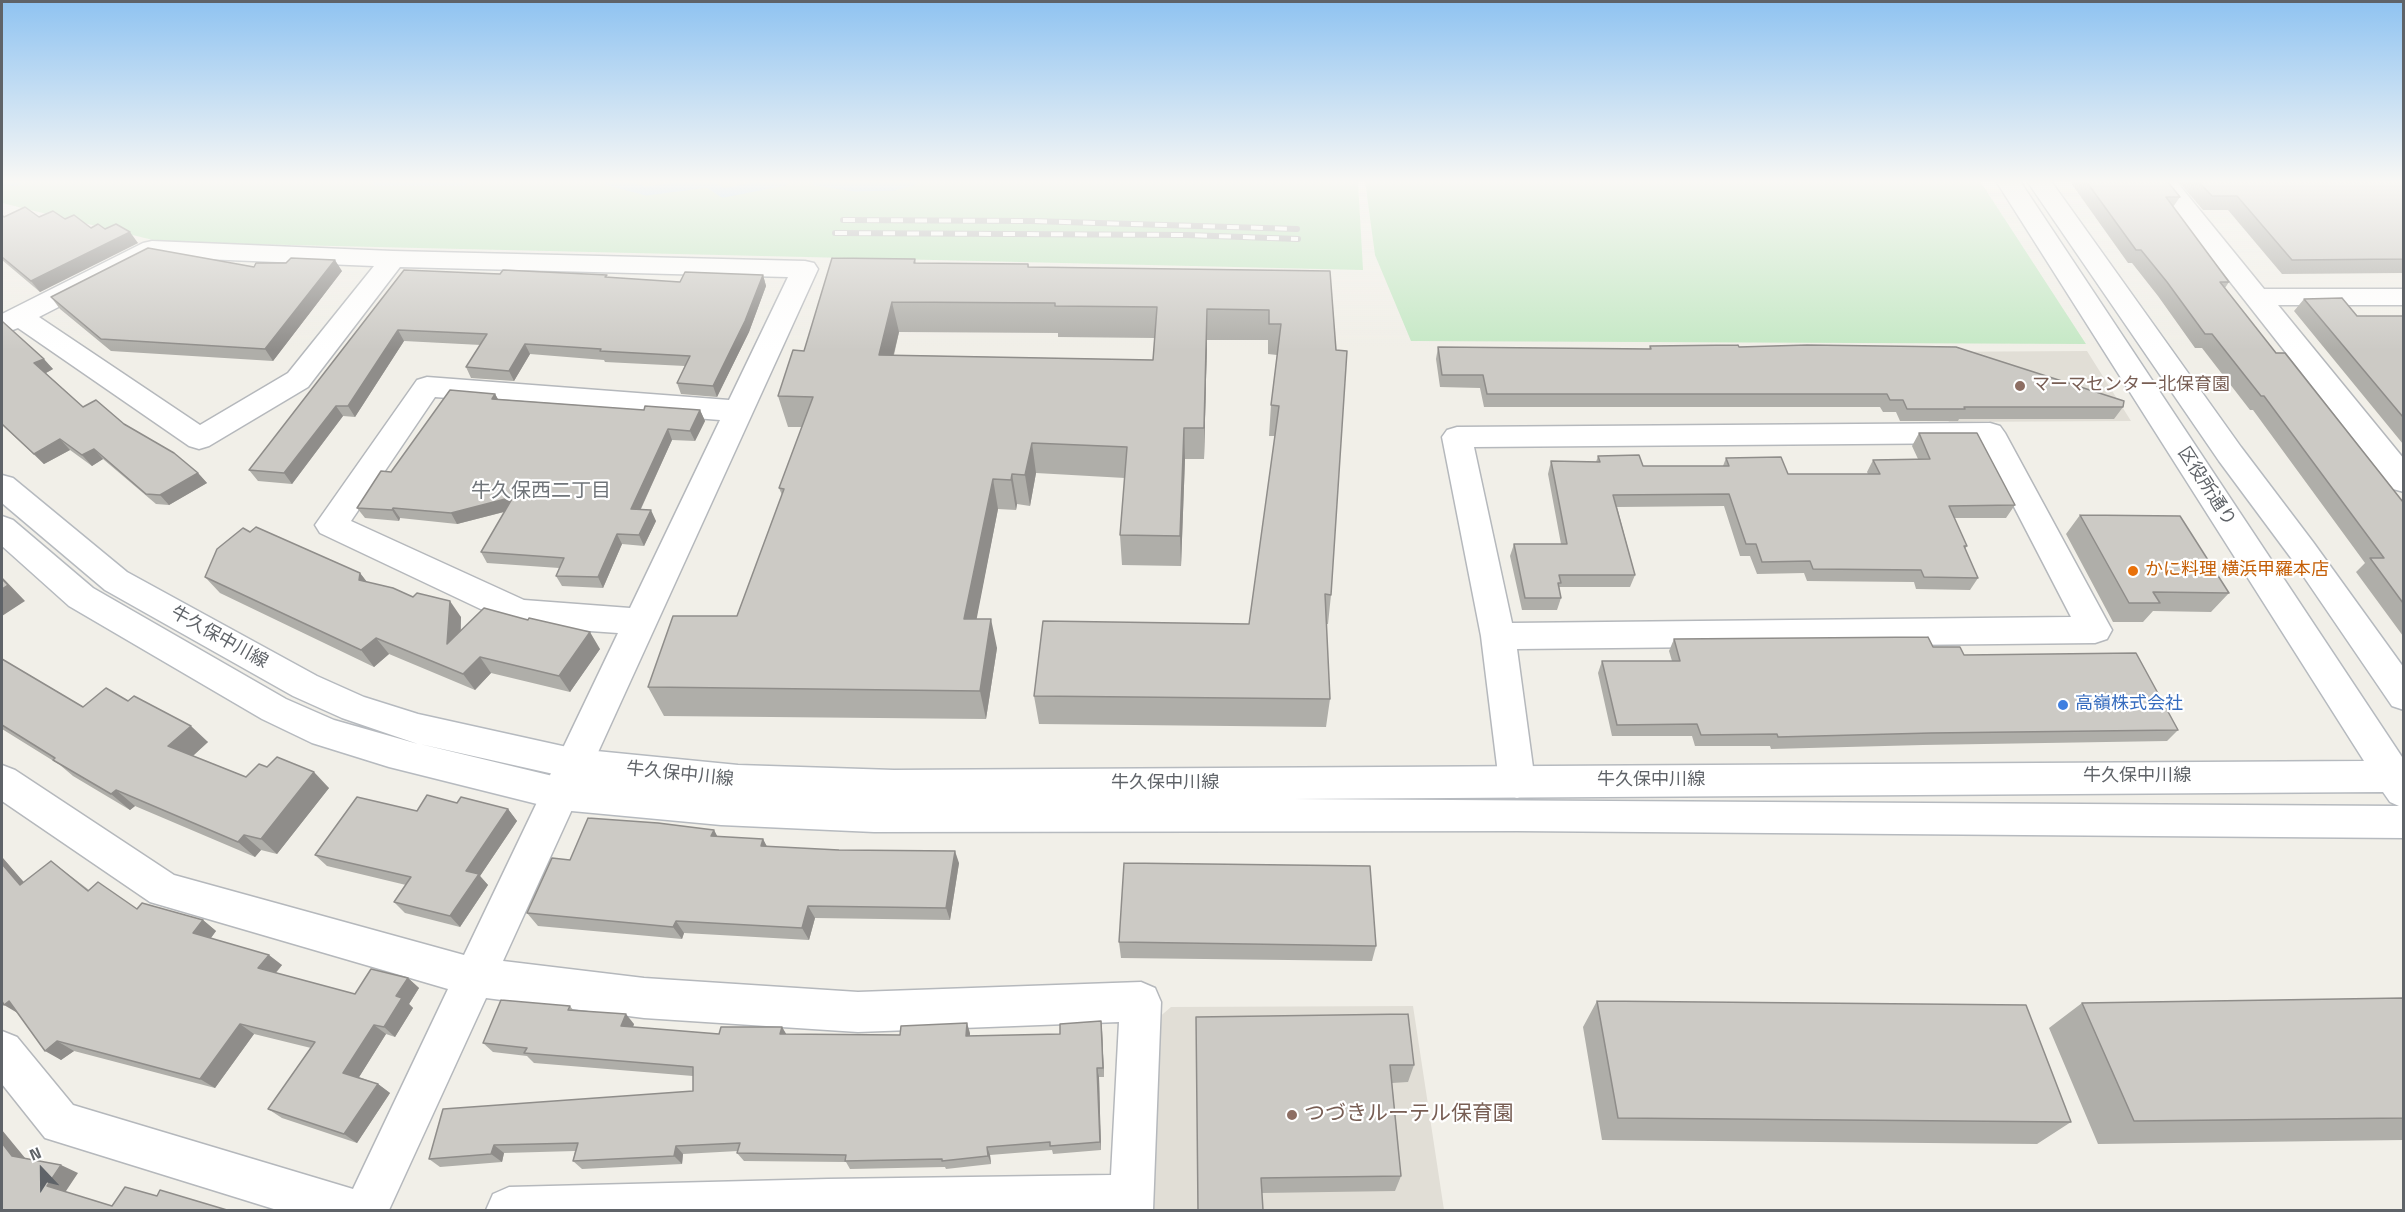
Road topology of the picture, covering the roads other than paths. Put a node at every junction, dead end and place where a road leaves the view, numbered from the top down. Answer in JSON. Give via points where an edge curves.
{"nodes":[{"id":1,"x":2045,"y":238,"type":"edge"},
{"id":2,"x":2079,"y":238,"type":"edge"},
{"id":3,"x":2209,"y":238,"type":"edge"},
{"id":4,"x":393,"y":259,"type":"junction"},
{"id":5,"x":2258,"y":297,"type":"junction"},
{"id":6,"x":2403,"y":297,"type":"edge"},
{"id":7,"x":10,"y":321,"type":"edge"},
{"id":8,"x":738,"y":411,"type":"junction"},
{"id":9,"x":2374,"y":444,"type":"junction"},
{"id":10,"x":2403,"y":444,"type":"edge"},
{"id":11,"x":2403,"y":481,"type":"edge"},
{"id":12,"x":2,"y":486,"type":"edge"},
{"id":13,"x":2,"y":528,"type":"edge"},
{"id":14,"x":640,"y":622,"type":"junction"},
{"id":15,"x":1498,"y":636,"type":"junction"},
{"id":16,"x":2403,"y":696,"type":"edge"},
{"id":17,"x":568,"y":779,"type":"junction"},
{"id":18,"x":2,"y":781,"type":"edge"},
{"id":19,"x":2400,"y":781,"type":"edge"},
{"id":20,"x":1517,"y":782,"type":"junction"},
{"id":21,"x":2403,"y":822,"type":"edge"},
{"id":22,"x":475,"y":977,"type":"junction"},
{"id":23,"x":2,"y":1052,"type":"edge"},
{"id":24,"x":1131,"y":1204,"type":"edge"},
{"id":25,"x":350,"y":1210,"type":"edge"},
{"id":26,"x":366,"y":1210,"type":"edge"},
{"id":27,"x":509,"y":1210,"type":"edge"}],
"edges":[{"from":1,"to":19,"type":"street","name":"区役所通り"},
{"from":2,"to":16,"type":"street","name":"区役所通り"},
{"from":3,"to":5,"type":"street"},
{"from":4,"to":7,"type":"street","via":[[152,249]]},
{"from":4,"to":7,"type":"street","via":[[298,380],[199,439]]},
{"from":4,"to":8,"type":"street","via":[[805,269]]},
{"from":5,"to":6,"type":"street"},
{"from":5,"to":9,"type":"street"},
{"from":8,"to":14,"type":"street"},
{"from":8,"to":14,"type":"street","via":[[427,387],[331,525],[520,613]]},
{"from":9,"to":10,"type":"street"},
{"from":9,"to":11,"type":"street"},
{"from":12,"to":17,"type":"street","name":"牛久保中川線","via":[[116,581],[305,686],[354,708]]},
{"from":13,"to":17,"type":"street","name":"牛久保中川線","via":[[81,597],[274,709],[325,732],[389,752]]},
{"from":14,"to":17,"type":"street"},
{"from":15,"to":15,"type":"street","via":[[1457,437],[1990,433],[2095,630]]},
{"from":15,"to":20,"type":"street"},
{"from":17,"to":20,"type":"street","name":"牛久保中川線","via":[[894,786]]},
{"from":17,"to":21,"type":"street","name":"牛久保中川線","via":[[722,809],[874,816],[1517,815]]},
{"from":17,"to":22,"type":"street"},
{"from":18,"to":22,"type":"street","via":[[164,890]]},
{"from":19,"to":20,"type":"street","name":"牛久保中川線"},
{"from":22,"to":24,"type":"street","via":[[644,998],[858,1012],[1142,1002]]},
{"from":22,"to":26,"type":"street"},
{"from":23,"to":25,"type":"street","via":[[60,1123]]},
{"from":24,"to":27,"type":"street","via":[[828,1201]]}]}
